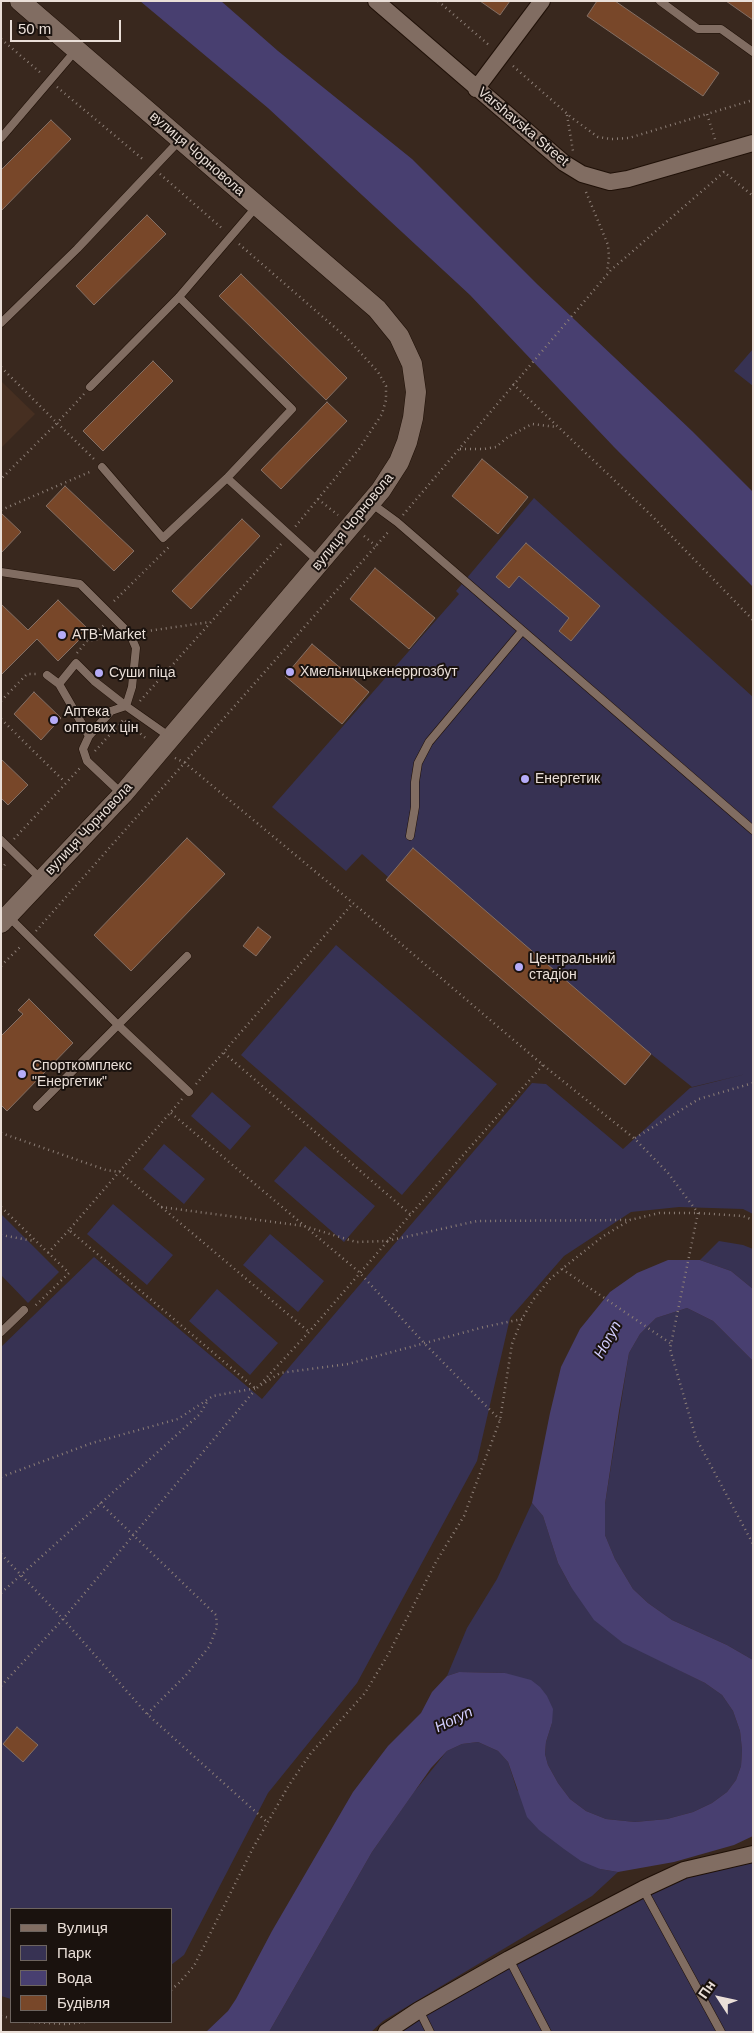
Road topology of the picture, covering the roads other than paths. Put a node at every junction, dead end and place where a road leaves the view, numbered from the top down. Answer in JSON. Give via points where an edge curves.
{"nodes":[{"id":1,"x":20,"y":1,"type":"edge"},
{"id":2,"x":376,"y":1,"type":"edge"},
{"id":3,"x":542,"y":1,"type":"edge"},
{"id":4,"x":660,"y":1,"type":"edge"},
{"id":5,"x":76,"y":50,"type":"junction"},
{"id":6,"x":753,"y":52,"type":"edge"},
{"id":7,"x":476,"y":89,"type":"junction"},
{"id":8,"x":1,"y":138,"type":"edge"},
{"id":9,"x":180,"y":139,"type":"junction"},
{"id":10,"x":753,"y":143,"type":"edge"},
{"id":11,"x":257,"y":206,"type":"junction"},
{"id":12,"x":178,"y":297,"type":"junction"},
{"id":13,"x":1,"y":323,"type":"edge"},
{"id":14,"x":90,"y":387,"type":"road end"},
{"id":15,"x":102,"y":467,"type":"road end"},
{"id":16,"x":227,"y":478,"type":"junction"},
{"id":17,"x":371,"y":503,"type":"junction"},
{"id":18,"x":320,"y":563,"type":"junction"},
{"id":19,"x":1,"y":572,"type":"edge"},
{"id":20,"x":522,"y":631,"type":"junction"},
{"id":21,"x":47,"y":675,"type":"road end"},
{"id":22,"x":59,"y":684,"type":"junction"},
{"id":23,"x":129,"y":708,"type":"junction"},
{"id":24,"x":89,"y":736,"type":"junction"},
{"id":25,"x":170,"y":738,"type":"junction"},
{"id":26,"x":123,"y":794,"type":"junction"},
{"id":27,"x":753,"y":830,"type":"edge"},
{"id":28,"x":410,"y":836,"type":"dead end"},
{"id":29,"x":1,"y":840,"type":"edge"},
{"id":30,"x":43,"y":880,"type":"junction"},
{"id":31,"x":5,"y":919,"type":"edge"},
{"id":32,"x":187,"y":956,"type":"dead end"},
{"id":33,"x":118,"y":1025,"type":"junction"},
{"id":34,"x":189,"y":1092,"type":"road end"},
{"id":35,"x":37,"y":1107,"type":"dead end"},
{"id":36,"x":24,"y":1310,"type":"dead end"},
{"id":37,"x":1,"y":1332,"type":"edge"},
{"id":38,"x":753,"y":1854,"type":"edge"},
{"id":39,"x":643,"y":1889,"type":"junction"},
{"id":40,"x":509,"y":1958,"type":"junction"},
{"id":41,"x":418,"y":2010,"type":"junction"},
{"id":42,"x":386,"y":2032,"type":"edge"},
{"id":43,"x":430,"y":2032,"type":"edge"},
{"id":44,"x":547,"y":2032,"type":"edge"},
{"id":45,"x":721,"y":2032,"type":"edge"}],
"edges":[{"from":1,"to":5,"type":"street","name":"вулиця Чорновола"},
{"from":2,"to":7,"type":"street","name":"Varshavska Street"},
{"from":3,"to":7,"type":"street"},
{"from":4,"to":6,"type":"lane","via":[[698,29],[721,29]]},
{"from":5,"to":8,"type":"lane"},
{"from":5,"to":9,"type":"street","name":"вулиця Чорновола"},
{"from":7,"to":10,"type":"street","name":"Varshavska Street","via":[[564,163],[580,173],[610,182]]},
{"from":9,"to":11,"type":"street","name":"вулиця Чорновола"},
{"from":9,"to":13,"type":"lane","via":[[77,249]]},
{"from":11,"to":12,"type":"lane"},
{"from":11,"to":17,"type":"street","name":"вулиця Чорновола","via":[[377,310],[399,336],[412,364],[416,392],[414,418],[407,442],[399,462]]},
{"from":12,"to":14,"type":"lane"},
{"from":12,"to":16,"type":"lane","via":[[292,409]]},
{"from":15,"to":16,"type":"lane","via":[[163,538]]},
{"from":16,"to":18,"type":"lane"},
{"from":17,"to":18,"type":"street","name":"вулиця Чорновола"},
{"from":17,"to":20,"type":"lane"},
{"from":18,"to":25,"type":"street","name":"вулиця Чорновола"},
{"from":19,"to":23,"type":"lane","via":[[80,584],[130,634],[136,648]]},
{"from":20,"to":27,"type":"lane"},
{"from":20,"to":28,"type":"lane","via":[[429,742],[418,763],[414,782],[415,807]]},
{"from":21,"to":22,"type":"lane"},
{"from":22,"to":23,"type":"lane","via":[[76,663]]},
{"from":22,"to":24,"type":"lane"},
{"from":23,"to":24,"type":"lane","via":[[112,711]]},
{"from":23,"to":25,"type":"lane"},
{"from":24,"to":26,"type":"lane","via":[[83,749],[87,761]]},
{"from":25,"to":26,"type":"street","name":"вулиця Чорновола"},
{"from":26,"to":30,"type":"street","name":"вулиця Чорновола"},
{"from":29,"to":30,"type":"lane"},
{"from":30,"to":31,"type":"street","name":"вулиця Чорновола"},
{"from":31,"to":33,"type":"lane","via":[[30,937]]},
{"from":32,"to":33,"type":"lane"},
{"from":33,"to":34,"type":"lane"},
{"from":33,"to":35,"type":"lane"},
{"from":36,"to":37,"type":"lane"},
{"from":38,"to":39,"type":"street","via":[[684,1870]]},
{"from":39,"to":40,"type":"street"},
{"from":39,"to":45,"type":"lane"},
{"from":40,"to":41,"type":"street"},
{"from":40,"to":44,"type":"lane"},
{"from":41,"to":42,"type":"street"},
{"from":41,"to":43,"type":"lane"}]}
